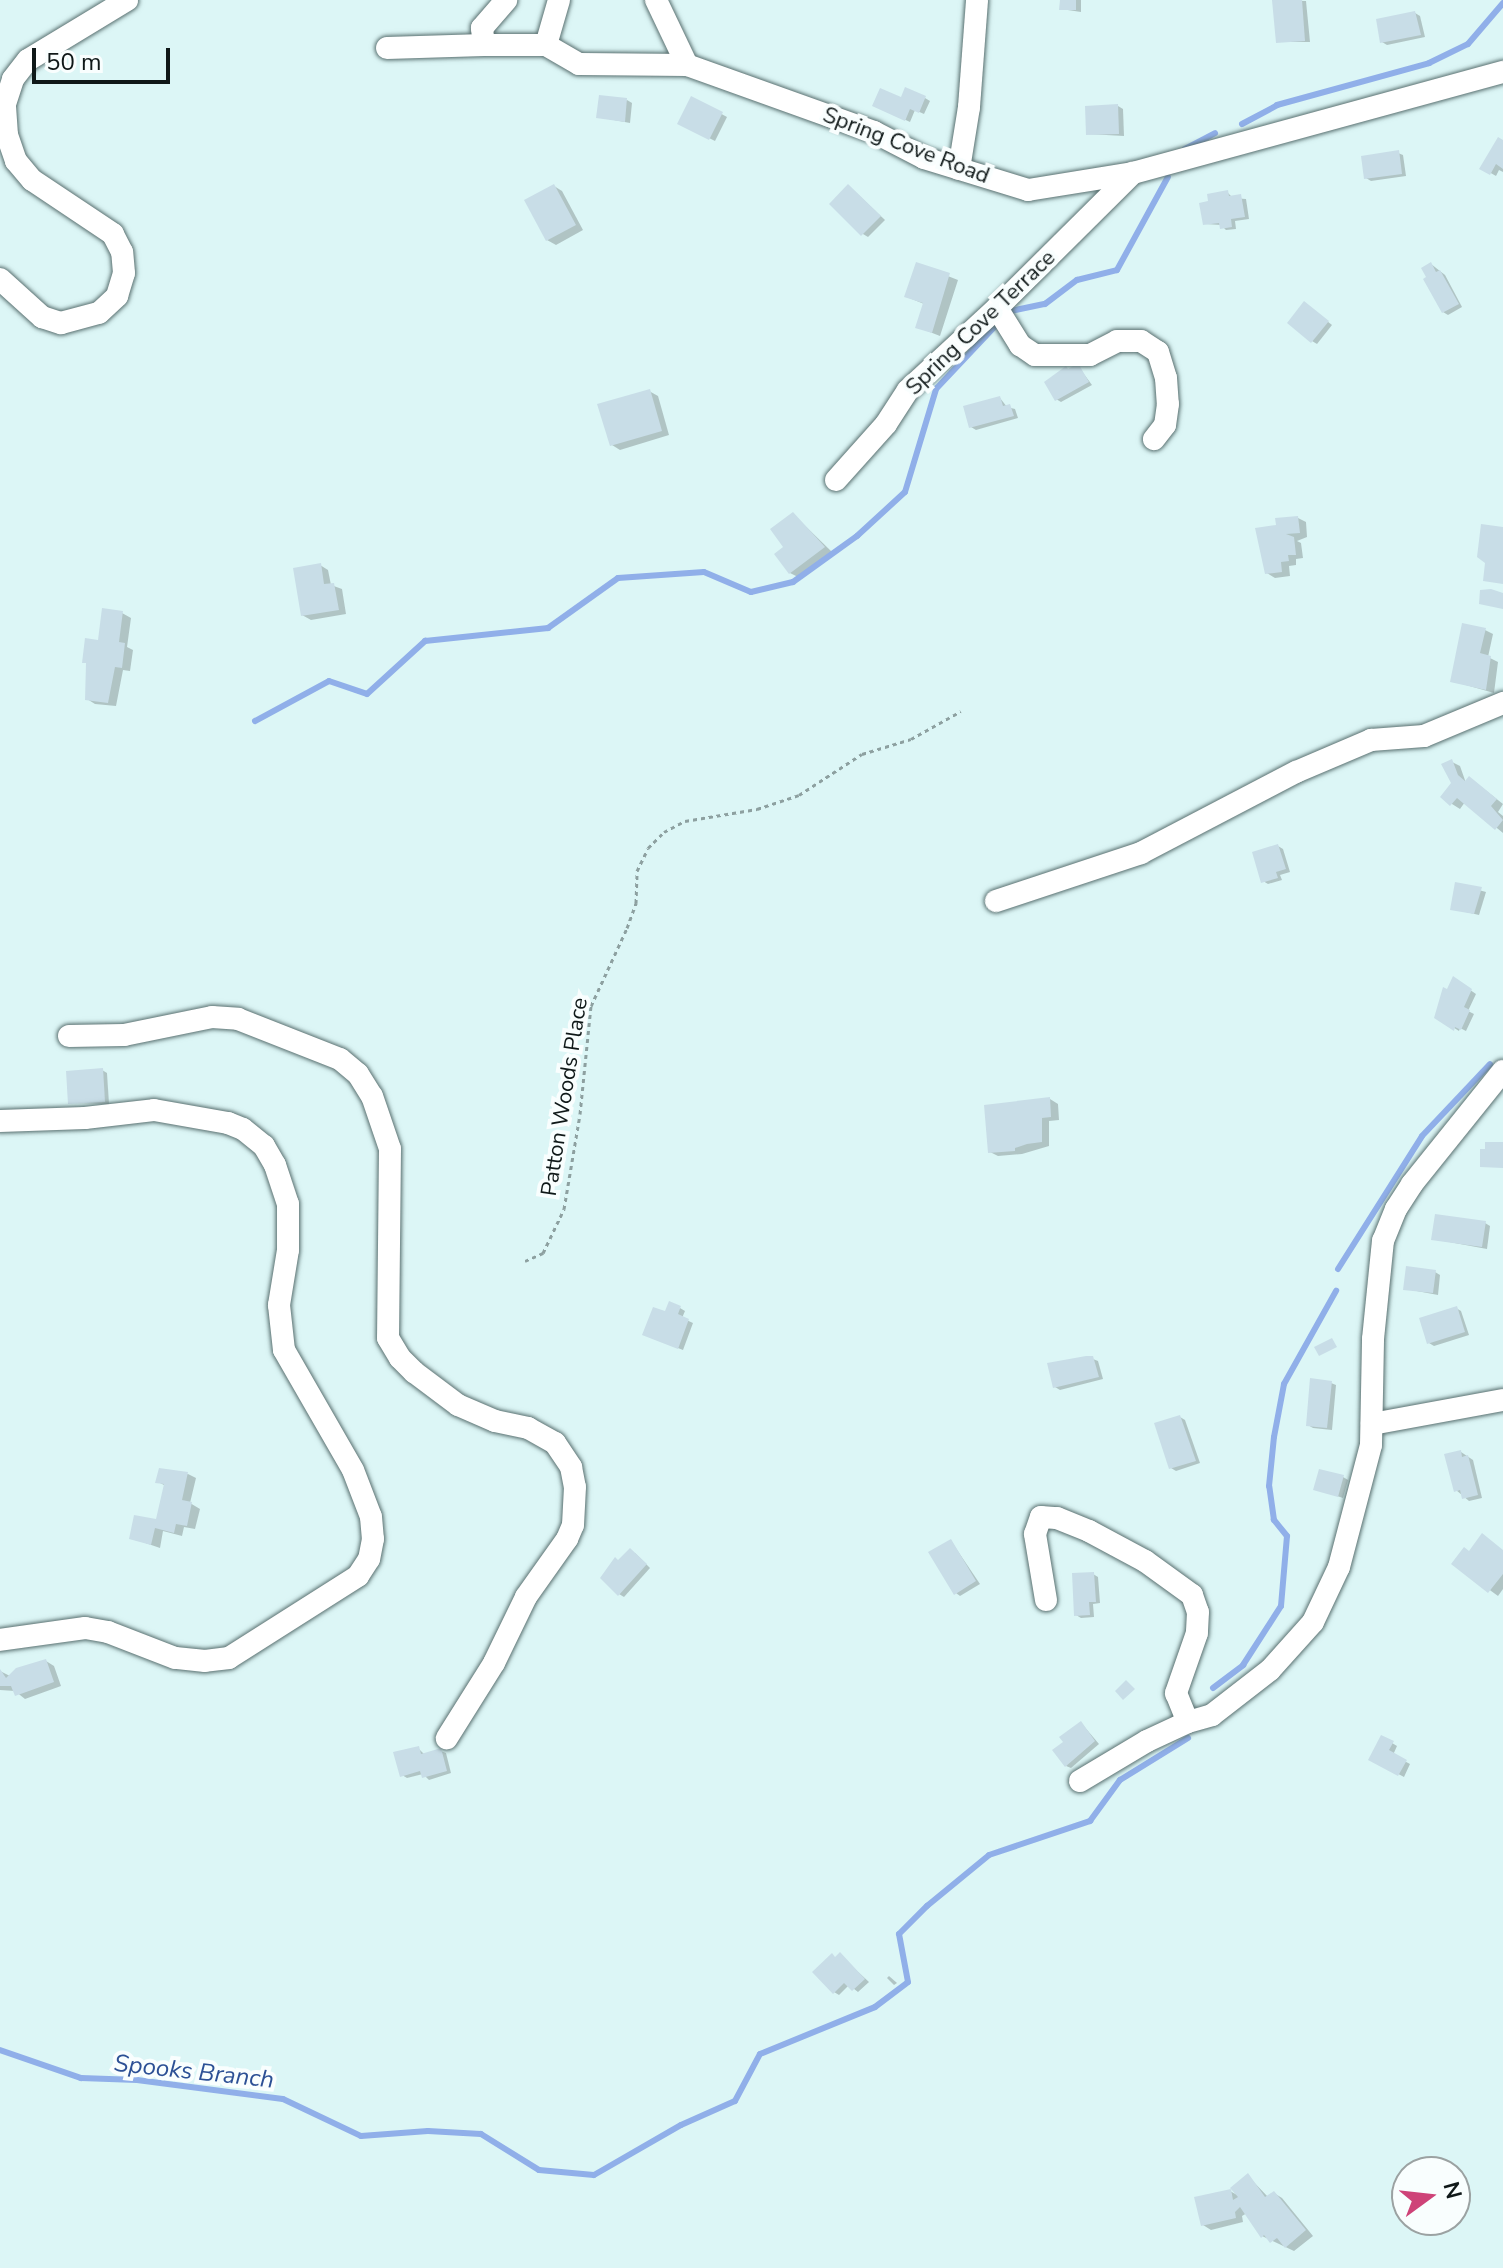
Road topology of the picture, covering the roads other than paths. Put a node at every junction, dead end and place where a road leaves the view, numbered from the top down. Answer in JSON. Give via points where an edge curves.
{"nodes":[{"id":1,"x":127,"y":0,"type":"edge"},
{"id":2,"x":506,"y":0,"type":"edge"},
{"id":3,"x":559,"y":0,"type":"edge"},
{"id":4,"x":656,"y":0,"type":"edge"},
{"id":5,"x":977,"y":0,"type":"edge"},
{"id":6,"x":484,"y":45,"type":"junction"},
{"id":7,"x":546,"y":45,"type":"junction"},
{"id":8,"x":387,"y":48,"type":"dead end"},
{"id":9,"x":687,"y":65,"type":"junction"},
{"id":10,"x":1503,"y":72,"type":"edge"},
{"id":11,"x":959,"y":169,"type":"junction"},
{"id":12,"x":1133,"y":173,"type":"junction"},
{"id":13,"x":0,"y":279,"type":"edge"},
{"id":14,"x":997,"y":308,"type":"junction"},
{"id":15,"x":1154,"y":439,"type":"dead end"},
{"id":16,"x":836,"y":480,"type":"dead end"},
{"id":17,"x":1503,"y":703,"type":"edge"},
{"id":18,"x":996,"y":901,"type":"dead end"},
{"id":19,"x":69,"y":1036,"type":"dead end"},
{"id":20,"x":1503,"y":1071,"type":"edge"},
{"id":21,"x":0,"y":1121,"type":"edge"},
{"id":22,"x":1503,"y":1400,"type":"edge"},
{"id":23,"x":1372,"y":1424,"type":"junction"},
{"id":24,"x":1046,"y":1600,"type":"dead end"},
{"id":25,"x":0,"y":1640,"type":"edge"},
{"id":26,"x":1188,"y":1722,"type":"junction"},
{"id":27,"x":447,"y":1738,"type":"dead end"},
{"id":28,"x":1080,"y":1781,"type":"dead end"}],
"edges":[{"from":1,"to":13,"type":"street","via":[[28,60],[13,79],[5,104],[16,161],[32,180],[113,234],[124,273],[117,296],[99,313],[61,323],[42,317]]},
{"from":2,"to":6,"type":"street","via":[[482,28]]},
{"from":3,"to":7,"type":"street"},
{"from":4,"to":9,"type":"street"},
{"from":5,"to":11,"type":"street"},
{"from":6,"to":7,"type":"street"},
{"from":6,"to":8,"type":"street"},
{"from":7,"to":9,"type":"street","name":"Spring Cove Road","via":[[579,64]]},
{"from":9,"to":11,"type":"street","name":"Spring Cove Road","via":[[874,132]]},
{"from":10,"to":12,"type":"street","name":"Spring Cove Road"},
{"from":11,"to":12,"type":"street","name":"Spring Cove Road","via":[[1028,190]]},
{"from":12,"to":14,"type":"street","name":"Spring Cove Terrace"},
{"from":14,"to":15,"type":"street","via":[[1020,345],[1035,355],[1090,355],[1117,341],[1141,341],[1158,352],[1168,404],[1165,425]]},
{"from":14,"to":16,"type":"street","name":"Spring Cove Terrace","via":[[908,390],[886,424]]},
{"from":17,"to":18,"type":"street","via":[[1424,736],[1371,740],[1296,772],[1141,853]]},
{"from":19,"to":27,"type":"street","via":[[124,1035],[212,1017],[238,1019],[340,1059],[372,1096],[390,1149],[388,1338],[414,1372],[458,1405],[528,1428],[555,1443],[571,1467],[575,1487],[567,1539],[526,1597],[494,1663]]},
{"from":20,"to":23,"type":"street","via":[[1412,1184],[1383,1241],[1373,1339]]},
{"from":21,"to":25,"type":"street","via":[[154,1110],[228,1123],[264,1146],[288,1204],[288,1250],[279,1305],[284,1350],[353,1470],[371,1517],[373,1539],[358,1576],[229,1658],[175,1658],[85,1628]]},
{"from":22,"to":23,"type":"street"},
{"from":23,"to":26,"type":"street","via":[[1354,1519],[1313,1622],[1249,1689],[1212,1715]]},
{"from":24,"to":26,"type":"street","via":[[1035,1534],[1041,1517],[1089,1531],[1145,1561],[1192,1595],[1197,1633],[1176,1693]]},
{"from":26,"to":28,"type":"street"}]}
